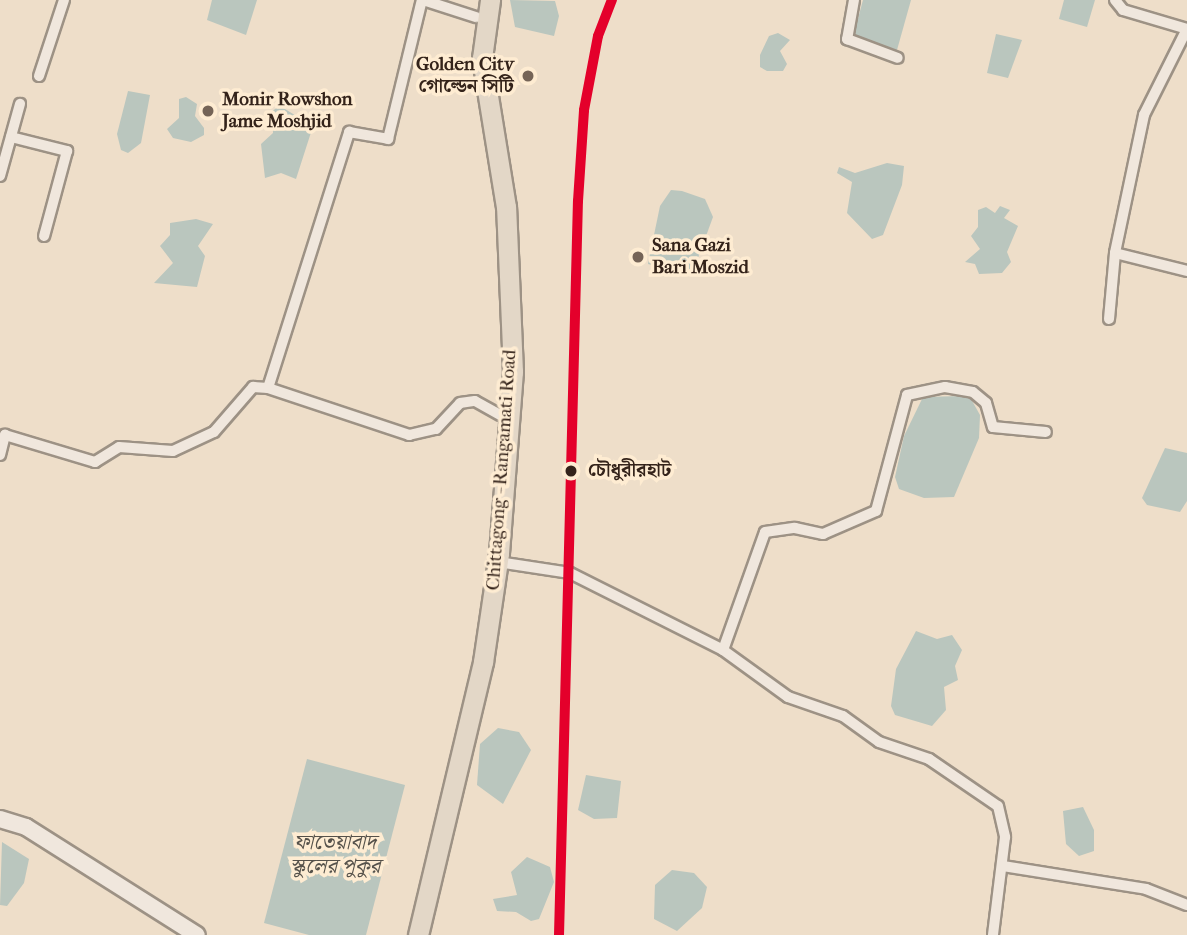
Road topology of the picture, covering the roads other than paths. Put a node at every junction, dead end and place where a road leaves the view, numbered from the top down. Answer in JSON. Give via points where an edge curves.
{"nodes":[{"id":1,"x":64,"y":0,"type":"edge"},
{"id":2,"x":422,"y":0,"type":"edge"},
{"id":3,"x":490,"y":0,"type":"edge"},
{"id":4,"x":854,"y":0,"type":"edge"},
{"id":5,"x":1115,"y":0,"type":"edge"},
{"id":6,"x":478,"y":8,"type":"edge"},
{"id":7,"x":1187,"y":29,"type":"edge"},
{"id":8,"x":898,"y":58,"type":"dead end"},
{"id":9,"x":39,"y":76,"type":"dead end"},
{"id":10,"x":20,"y":104,"type":"dead end"},
{"id":11,"x":11,"y":137,"type":"junction"},
{"id":12,"x":0,"y":173,"type":"edge"},
{"id":13,"x":44,"y":236,"type":"dead end"},
{"id":14,"x":1115,"y":253,"type":"junction"},
{"id":15,"x":1187,"y":271,"type":"edge"},
{"id":16,"x":1109,"y":319,"type":"dead end"},
{"id":17,"x":268,"y":388,"type":"junction"},
{"id":18,"x":500,"y":415,"type":"junction"},
{"id":19,"x":1046,"y":432,"type":"dead end"},
{"id":20,"x":3,"y":434,"type":"edge"},
{"id":21,"x":0,"y":455,"type":"edge"},
{"id":22,"x":498,"y":562,"type":"junction"},
{"id":23,"x":723,"y":650,"type":"junction"},
{"id":24,"x":0,"y":819,"type":"edge"},
{"id":25,"x":1003,"y":866,"type":"junction"},
{"id":26,"x":1187,"y":905,"type":"edge"},
{"id":27,"x":197,"y":935,"type":"edge"},
{"id":28,"x":410,"y":935,"type":"edge"},
{"id":29,"x":418,"y":935,"type":"edge"},
{"id":30,"x":993,"y":935,"type":"edge"}],
"edges":[{"from":1,"to":9,"type":"street"},
{"from":2,"to":6,"type":"street"},
{"from":2,"to":17,"type":"street","via":[[388,139],[349,132]]},
{"from":3,"to":22,"type":"highway","name":"Chittagong - Rangamati Road","via":[[482,58],[506,207],[513,372]]},
{"from":4,"to":8,"type":"street","via":[[847,39]]},
{"from":5,"to":7,"type":"street","via":[[1123,10]]},
{"from":6,"to":18,"type":"highway","name":"Chittagong - Rangamati Road","via":[[475,62],[500,263]]},
{"from":7,"to":14,"type":"street","via":[[1163,87],[1144,115]]},
{"from":10,"to":11,"type":"street"},
{"from":11,"to":12,"type":"street"},
{"from":11,"to":13,"type":"street","via":[[67,151]]},
{"from":14,"to":15,"type":"street"},
{"from":14,"to":16,"type":"street"},
{"from":17,"to":18,"type":"street","via":[[409,435],[436,429],[460,403],[475,401]]},
{"from":17,"to":20,"type":"street","via":[[253,387],[214,432],[173,451],[119,447],[95,461]]},
{"from":18,"to":28,"type":"highway","name":"Chittagong - Rangamati Road","via":[[482,620]]},
{"from":19,"to":23,"type":"street","via":[[993,427],[986,403],[973,392],[945,387],[906,395],[876,511],[823,534],[795,528],[765,532]]},
{"from":20,"to":21,"type":"street"},
{"from":22,"to":23,"type":"street","via":[[570,573]]},
{"from":22,"to":29,"type":"highway","name":"Chittagong - Rangamati Road","via":[[483,662]]},
{"from":23,"to":25,"type":"street","via":[[788,697],[843,716],[879,742],[929,759],[998,806],[1005,837]]},
{"from":24,"to":27,"type":"street","via":[[26,827]]},
{"from":25,"to":26,"type":"street","via":[[1146,889]]},
{"from":25,"to":30,"type":"street"}]}
